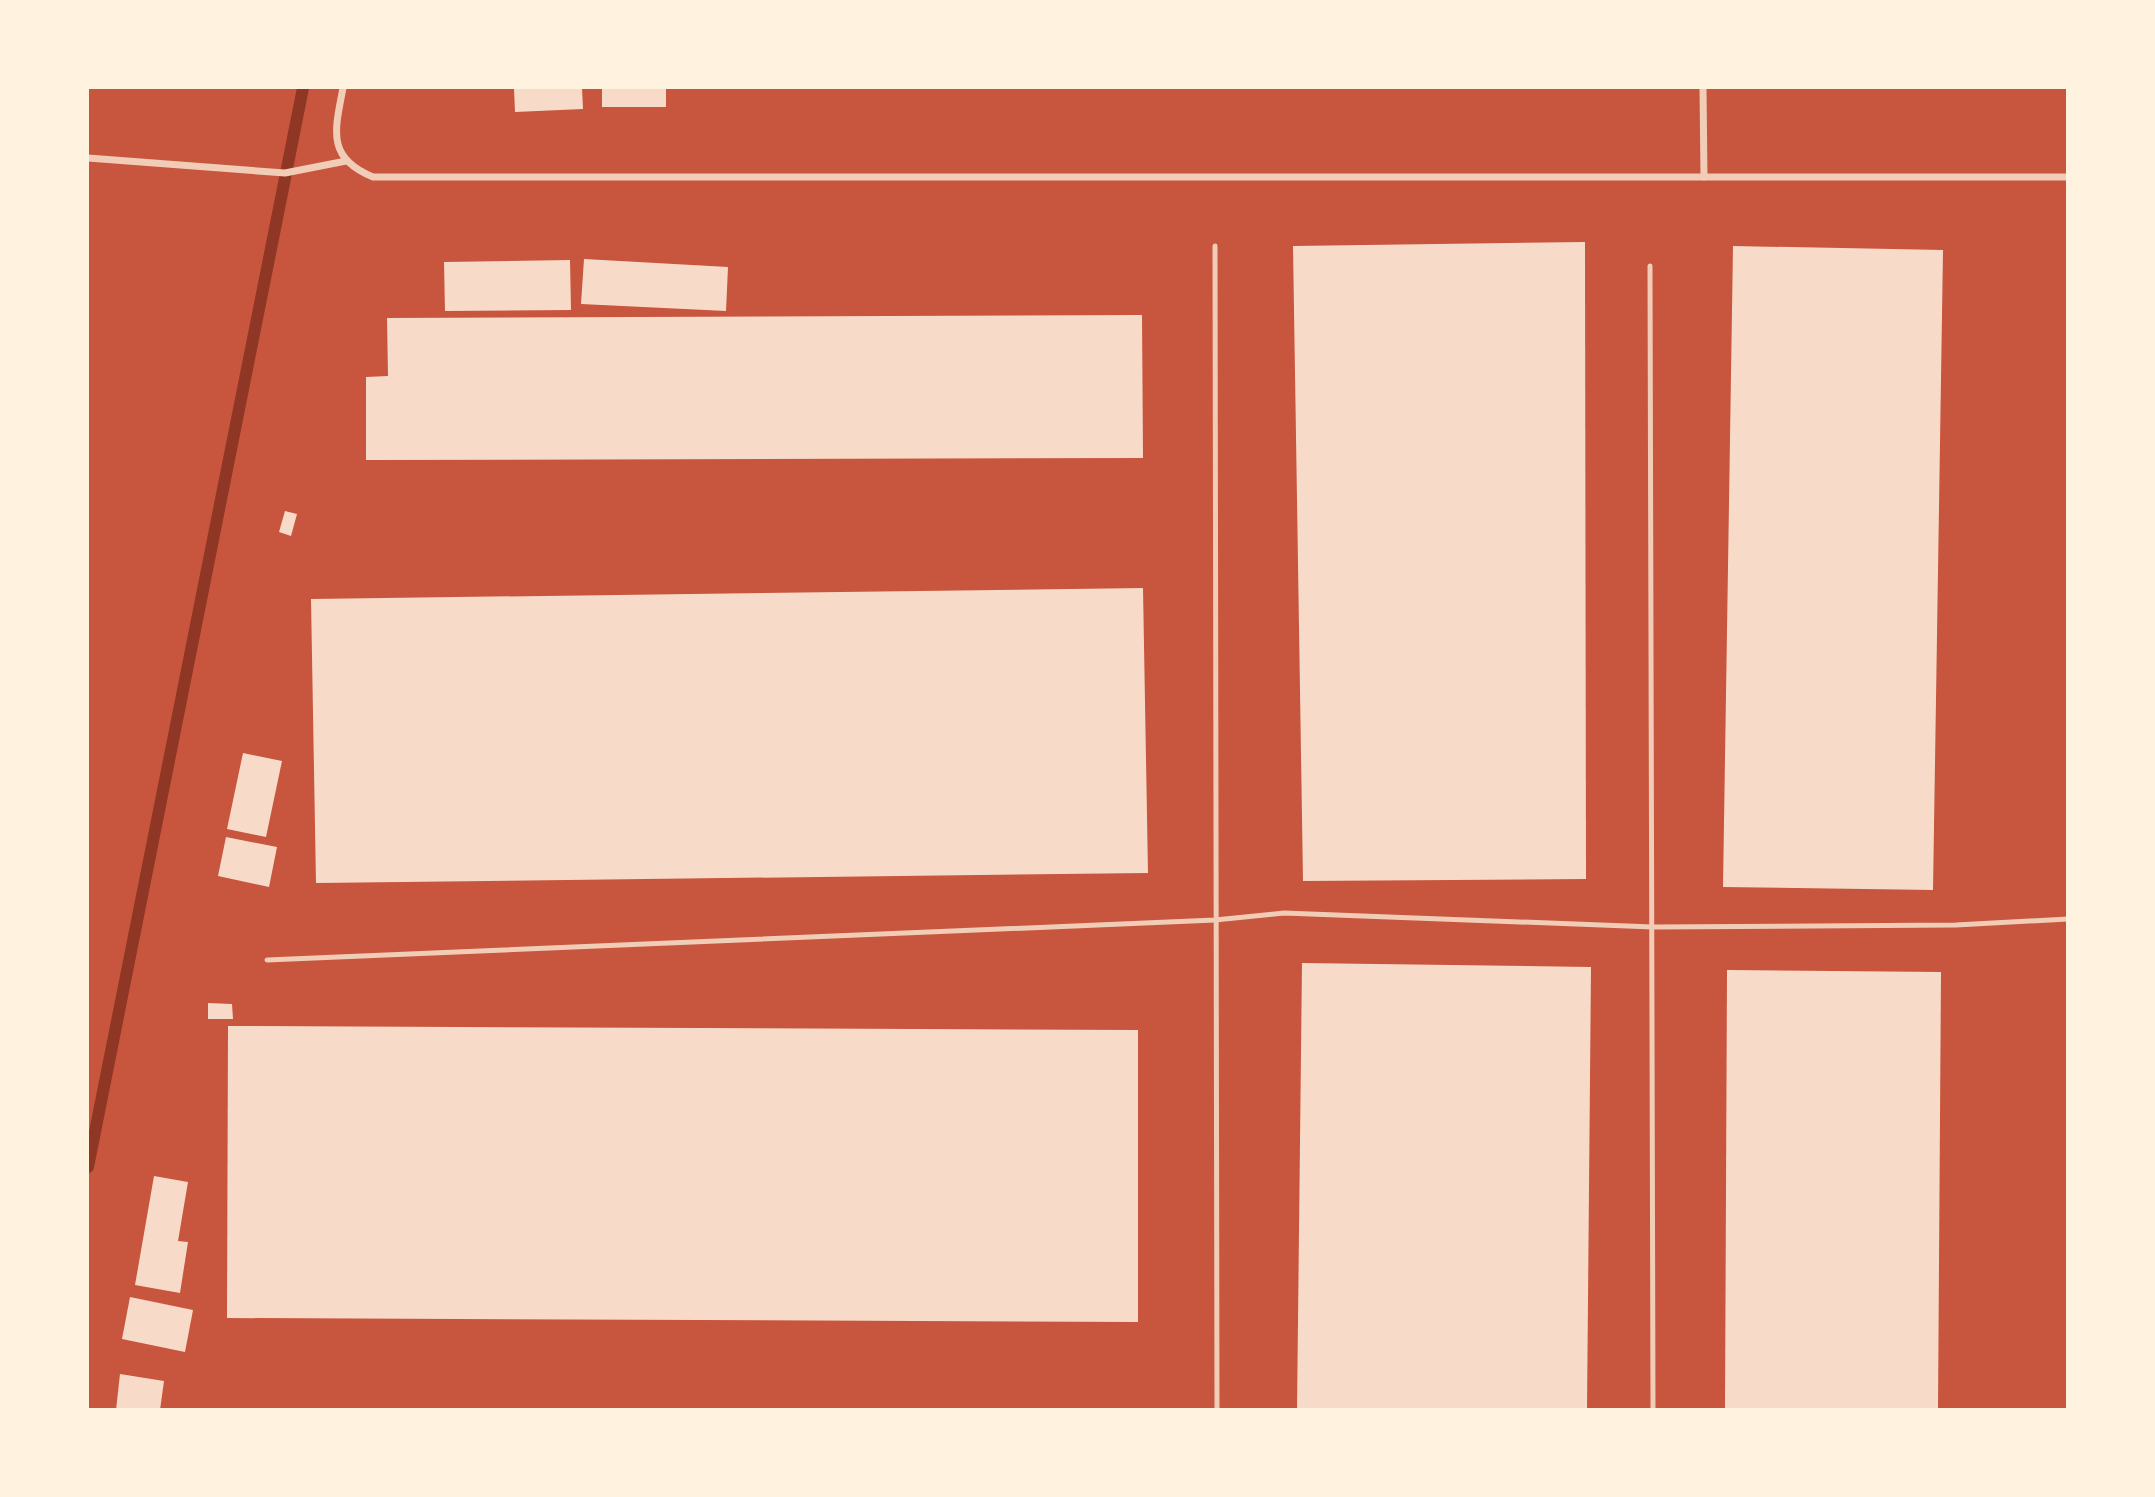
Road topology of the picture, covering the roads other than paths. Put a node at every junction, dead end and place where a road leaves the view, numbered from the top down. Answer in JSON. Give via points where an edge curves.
{"nodes":[{"id":1,"x":343,"y":88,"type":"edge"},
{"id":2,"x":1703,"y":88,"type":"edge"},
{"id":3,"x":88,"y":158,"type":"edge"},
{"id":4,"x":346,"y":161,"type":"junction"},
{"id":5,"x":1704,"y":177,"type":"junction"},
{"id":6,"x":2067,"y":177,"type":"edge"},
{"id":7,"x":1215,"y":246,"type":"dead end"},
{"id":8,"x":1650,"y":267,"type":"dead end"},
{"id":9,"x":2067,"y":919,"type":"edge"},
{"id":10,"x":1215,"y":920,"type":"junction"},
{"id":11,"x":1653,"y":927,"type":"junction"},
{"id":12,"x":267,"y":960,"type":"dead end"},
{"id":13,"x":1217,"y":1409,"type":"edge"},
{"id":14,"x":1653,"y":1409,"type":"edge"}],
"edges":[{"from":1,"to":4,"type":"street","via":[[335,130]]},
{"from":2,"to":5,"type":"street"},
{"from":3,"to":4,"type":"street","via":[[285,173]]},
{"from":4,"to":5,"type":"street","via":[[373,177],[389,178]]},
{"from":5,"to":6,"type":"street"},
{"from":7,"to":10,"type":"lane"},
{"from":8,"to":11,"type":"lane"},
{"from":9,"to":11,"type":"lane","via":[[1956,925]]},
{"from":10,"to":11,"type":"lane","via":[[1284,913]]},
{"from":10,"to":12,"type":"lane"},
{"from":10,"to":13,"type":"lane"},
{"from":11,"to":14,"type":"lane"}]}
